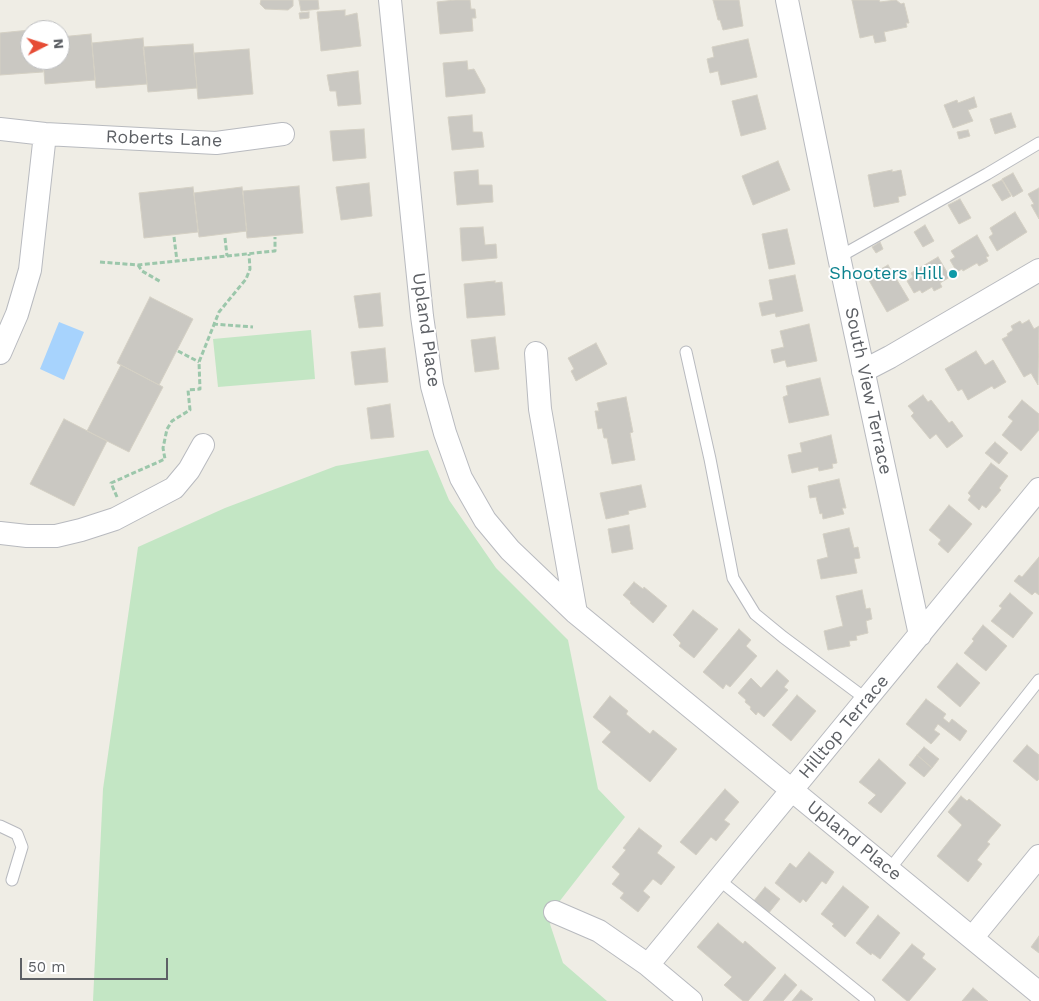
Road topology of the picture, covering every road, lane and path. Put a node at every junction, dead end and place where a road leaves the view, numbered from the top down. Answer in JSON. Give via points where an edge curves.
{"nodes":[{"id":1,"x":390,"y":0,"type":"edge"},
{"id":2,"x":787,"y":0,"type":"edge"},
{"id":3,"x":0,"y":129,"type":"edge"},
{"id":4,"x":45,"y":134,"type":"junction"},
{"id":5,"x":283,"y":134,"type":"dead end"},
{"id":6,"x":1039,"y":143,"type":"edge"},
{"id":7,"x":275,"y":237,"type":"dead end"},
{"id":8,"x":174,"y":238,"type":"dead end"},
{"id":9,"x":225,"y":238,"type":"dead end"},
{"id":10,"x":249,"y":254,"type":"junction"},
{"id":11,"x":227,"y":256,"type":"junction"},
{"id":12,"x":839,"y":257,"type":"junction"},
{"id":13,"x":178,"y":261,"type":"junction"},
{"id":14,"x":100,"y":262,"type":"dead end"},
{"id":15,"x":138,"y":265,"type":"junction"},
{"id":16,"x":1039,"y":270,"type":"edge"},
{"id":17,"x":161,"y":282,"type":"dead end"},
{"id":18,"x":213,"y":324,"type":"junction"},
{"id":19,"x":253,"y":327,"type":"dead end"},
{"id":20,"x":178,"y":351,"type":"dead end"},
{"id":21,"x":686,"y":352,"type":"dead end"},
{"id":22,"x":0,"y":353,"type":"edge"},
{"id":23,"x":536,"y":353,"type":"dead end"},
{"id":24,"x":199,"y":362,"type":"junction"},
{"id":25,"x":863,"y":371,"type":"junction"},
{"id":26,"x":203,"y":445,"type":"dead end"},
{"id":27,"x":1039,"y":489,"type":"edge"},
{"id":28,"x":124,"y":514,"type":"junction"},
{"id":29,"x":0,"y":533,"type":"edge"},
{"id":30,"x":576,"y":613,"type":"junction"},
{"id":31,"x":920,"y":635,"type":"junction"},
{"id":32,"x":1039,"y":680,"type":"edge"},
{"id":33,"x":866,"y":699,"type":"junction"},
{"id":34,"x":791,"y":790,"type":"junction"},
{"id":35,"x":0,"y":826,"type":"edge"},
{"id":36,"x":1039,"y":856,"type":"edge"},
{"id":37,"x":889,"y":870,"type":"junction"},
{"id":38,"x":718,"y":879,"type":"junction"},
{"id":39,"x":12,"y":880,"type":"dead end"},
{"id":40,"x":555,"y":912,"type":"dead end"},
{"id":41,"x":972,"y":938,"type":"junction"},
{"id":42,"x":648,"y":965,"type":"junction"},
{"id":43,"x":1039,"y":993,"type":"edge"},
{"id":44,"x":691,"y":1001,"type":"edge"},
{"id":45,"x":869,"y":1001,"type":"edge"}],
"edges":[{"from":1,"to":30,"type":"street","name":"Upland Place","via":[[422,316],[432,386],[445,433],[461,478],[485,520],[510,550]]},
{"from":2,"to":12,"type":"street","name":"South View Terrace"},
{"from":3,"to":4,"type":"street","name":"Roberts Lane"},
{"from":4,"to":5,"type":"street","name":"Roberts Lane","via":[[216,143]]},
{"from":4,"to":22,"type":"street","via":[[30,270],[17,314]]},
{"from":6,"to":12,"type":"lane"},
{"from":7,"to":10,"type":"path","via":[[275,251]]},
{"from":8,"to":13,"type":"path"},
{"from":9,"to":11,"type":"path"},
{"from":10,"to":11,"type":"path"},
{"from":10,"to":18,"type":"path","via":[[250,269],[246,280]]},
{"from":11,"to":13,"type":"path"},
{"from":12,"to":25,"type":"street","name":"South View Terrace"},
{"from":13,"to":15,"type":"path"},
{"from":14,"to":15,"type":"path"},
{"from":15,"to":17,"type":"path"},
{"from":16,"to":25,"type":"street"},
{"from":18,"to":19,"type":"path"},
{"from":18,"to":24,"type":"path"},
{"from":20,"to":24,"type":"path"},
{"from":21,"to":33,"type":"lane","via":[[734,578],[755,614]]},
{"from":23,"to":30,"type":"street","via":[[540,409]]},
{"from":24,"to":28,"type":"path","via":[[200,389],[188,390],[190,410],[172,421],[167,429],[163,448],[165,459],[111,483]]},
{"from":25,"to":31,"type":"street","name":"South View Terrace"},
{"from":26,"to":28,"type":"street","via":[[174,488]]},
{"from":27,"to":31,"type":"street","name":"Hilltop Terrace"},
{"from":28,"to":29,"type":"street","via":[[56,536]]},
{"from":30,"to":34,"type":"street","name":"Upland Place"},
{"from":31,"to":33,"type":"street","name":"Hilltop Terrace"},
{"from":32,"to":37,"type":"lane"},
{"from":33,"to":34,"type":"street","name":"Hilltop Terrace"},
{"from":34,"to":37,"type":"street","name":"Upland Place"},
{"from":34,"to":38,"type":"street","name":"Hilltop Terrace"},
{"from":35,"to":39,"type":"lane","via":[[17,834],[22,847]]},
{"from":36,"to":41,"type":"street"},
{"from":37,"to":41,"type":"street","name":"Upland Place"},
{"from":38,"to":42,"type":"street","name":"Hilltop Terrace"},
{"from":38,"to":45,"type":"lane"},
{"from":40,"to":42,"type":"street","via":[[599,932]]},
{"from":41,"to":43,"type":"street","name":"Upland Place"},
{"from":42,"to":44,"type":"street"}]}
